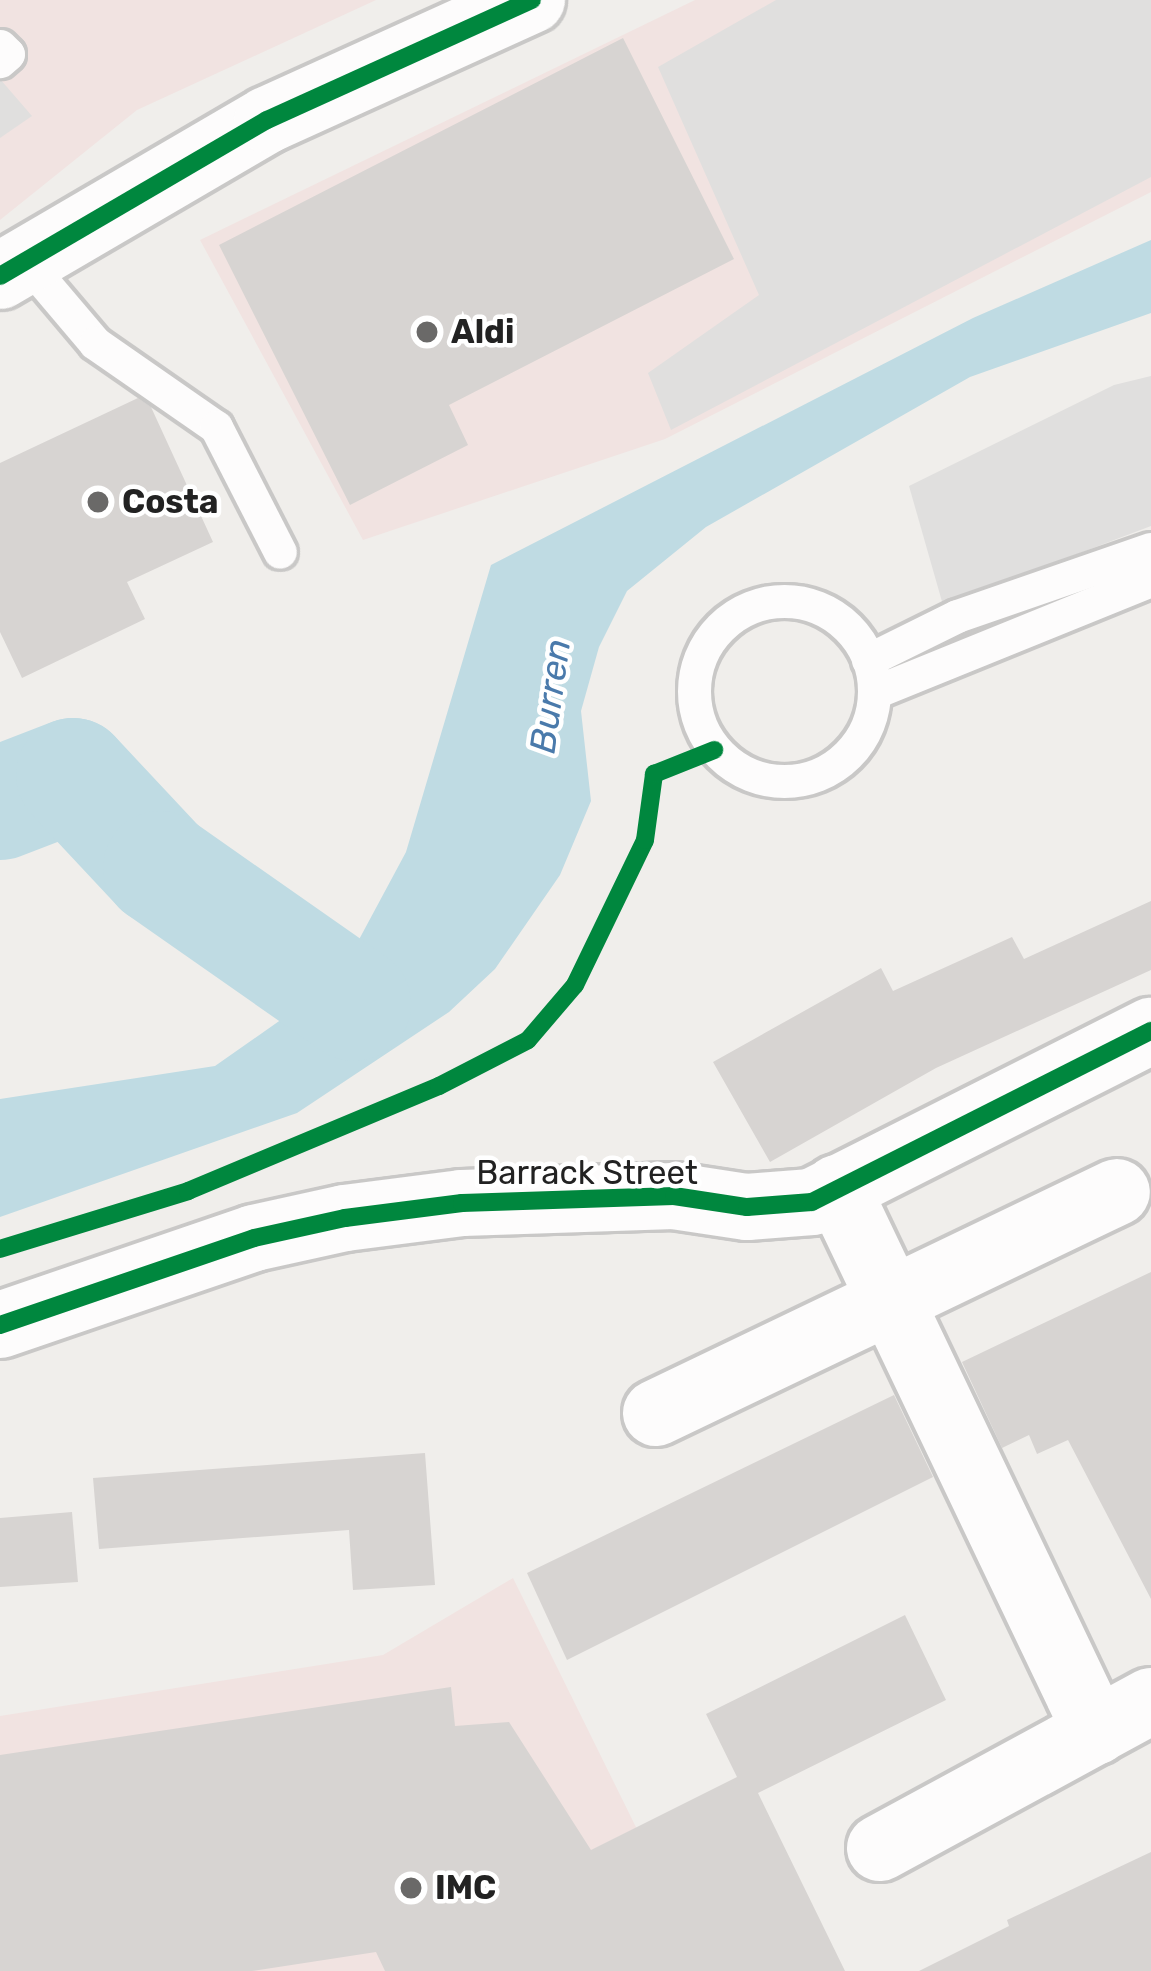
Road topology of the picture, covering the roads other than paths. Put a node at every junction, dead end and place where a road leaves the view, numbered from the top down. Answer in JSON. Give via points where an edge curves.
{"nodes":[{"id":1,"x":532,"y":0,"type":"edge"},
{"id":2,"x":0,"y":46,"type":"edge"},
{"id":3,"x":0,"y":61,"type":"edge"},
{"id":4,"x":11,"y":267,"type":"edge"},
{"id":5,"x":1151,"y":549,"type":"edge"},
{"id":6,"x":280,"y":552,"type":"dead end"},
{"id":7,"x":1151,"y":580,"type":"edge"},
{"id":8,"x":871,"y":676,"type":"junction"},
{"id":9,"x":1151,"y":1031,"type":"edge"},
{"id":10,"x":837,"y":1188,"type":"junction"},
{"id":11,"x":1117,"y":1192,"type":"dead end"},
{"id":12,"x":886,"y":1302,"type":"junction"},
{"id":13,"x":0,"y":1325,"type":"edge"},
{"id":14,"x":656,"y":1413,"type":"dead end"},
{"id":15,"x":1124,"y":1716,"type":"edge"},
{"id":16,"x":880,"y":1848,"type":"dead end"}],
"edges":[{"from":1,"to":4,"type":"street","via":[[267,120]]},
{"from":2,"to":3,"type":"lane","via":[[8,54]]},
{"from":4,"to":6,"type":"lane","via":[[94,343],[216,427]]},
{"from":5,"to":8,"type":"lane","via":[[958,616]]},
{"from":7,"to":8,"type":"lane"},
{"from":8,"to":8,"type":"lane","via":[[853,750],[799,781],[738,770],[698,722],[698,661],[714,633],[767,602],[829,613]]},
{"from":9,"to":10,"type":"street","name":"Barrack Street"},
{"from":10,"to":12,"type":"street"},
{"from":10,"to":13,"type":"street","name":"Barrack Street","via":[[812,1202],[748,1207],[674,1196],[461,1203],[345,1218],[254,1238]]},
{"from":11,"to":12,"type":"street"},
{"from":12,"to":14,"type":"street"},
{"from":12,"to":15,"type":"street"},
{"from":15,"to":16,"type":"street"}]}
